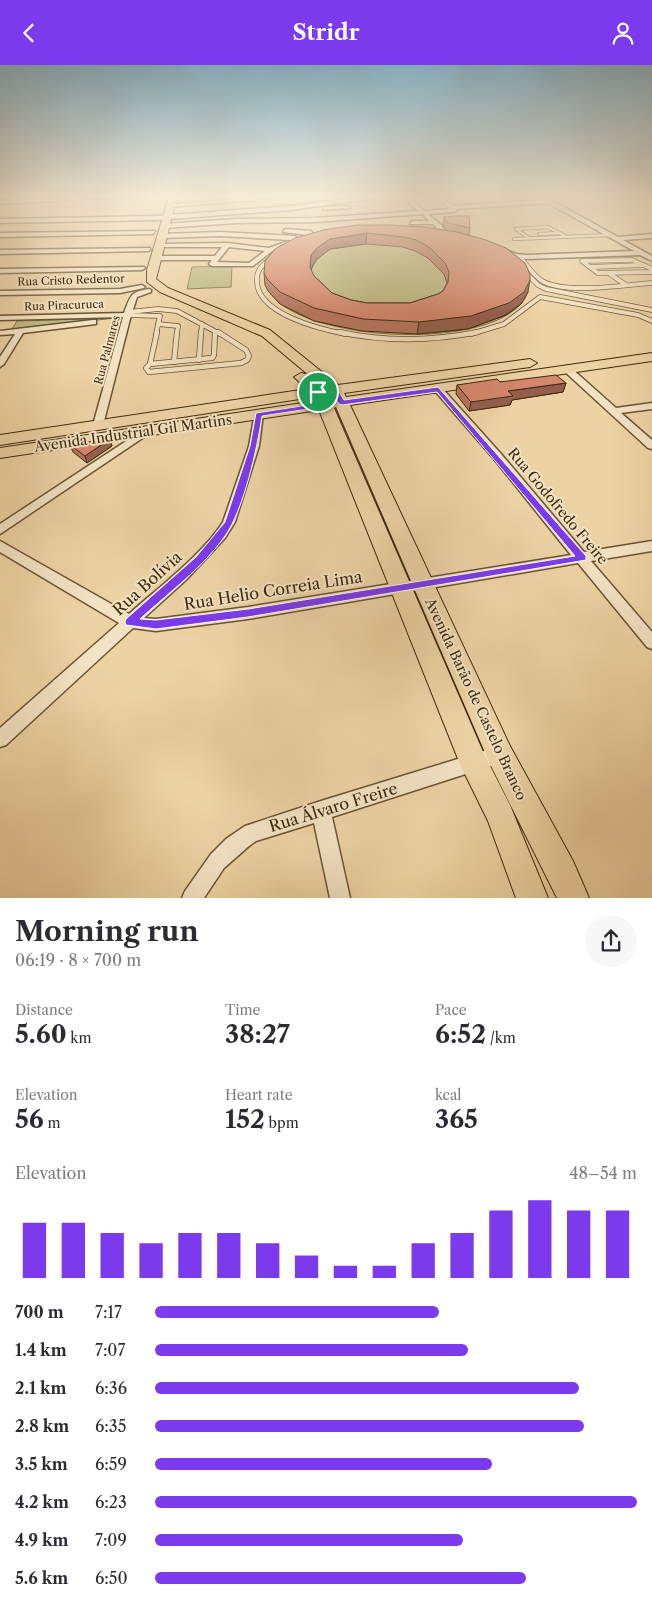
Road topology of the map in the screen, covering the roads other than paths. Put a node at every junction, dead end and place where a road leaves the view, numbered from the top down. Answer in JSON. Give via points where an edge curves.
{"nodes":[{"id":1,"x":90,"y":236,"type":"edge"},
{"id":2,"x":156,"y":236,"type":"edge"},
{"id":3,"x":159,"y":236,"type":"edge"},
{"id":4,"x":179,"y":236,"type":"edge"},
{"id":5,"x":200,"y":236,"type":"edge"},
{"id":6,"x":242,"y":236,"type":"edge"},
{"id":7,"x":313,"y":236,"type":"edge"},
{"id":8,"x":526,"y":236,"type":"edge"},
{"id":9,"x":591,"y":236,"type":"edge"},
{"id":10,"x":612,"y":236,"type":"edge"},
{"id":11,"x":652,"y":236,"type":"edge"},
{"id":12,"x":567,"y":237,"type":"joint"},
{"id":13,"x":529,"y":238,"type":"junction"},
{"id":14,"x":514,"y":239,"type":"dead end"},
{"id":15,"x":617,"y":239,"type":"junction"},
{"id":16,"x":301,"y":241,"type":"junction"},
{"id":17,"x":227,"y":245,"type":"junction"},
{"id":18,"x":286,"y":249,"type":"edge"},
{"id":19,"x":270,"y":250,"type":"junction"},
{"id":20,"x":497,"y":250,"type":"joint"},
{"id":21,"x":0,"y":252,"type":"edge"},
{"id":22,"x":278,"y":253,"type":"edge"},
{"id":23,"x":642,"y":253,"type":"junction"},
{"id":24,"x":520,"y":257,"type":"junction"},
{"id":25,"x":589,"y":258,"type":"junction"},
{"id":26,"x":652,"y":259,"type":"edge"},
{"id":27,"x":214,"y":260,"type":"junction"},
{"id":28,"x":512,"y":260,"type":"edge"},
{"id":29,"x":645,"y":265,"type":"junction"},
{"id":30,"x":589,"y":267,"type":"junction"},
{"id":31,"x":142,"y":268,"type":"junction"},
{"id":32,"x":524,"y":270,"type":"edge"},
{"id":33,"x":0,"y":271,"type":"edge"},
{"id":34,"x":652,"y":271,"type":"edge"},
{"id":35,"x":610,"y":274,"type":"junction"},
{"id":36,"x":652,"y":283,"type":"edge"},
{"id":37,"x":550,"y":285,"type":"junction"},
{"id":38,"x":626,"y":285,"type":"junction"},
{"id":39,"x":541,"y":287,"type":"junction"},
{"id":40,"x":145,"y":289,"type":"junction"},
{"id":41,"x":0,"y":293,"type":"edge"},
{"id":42,"x":652,"y":310,"type":"edge"},
{"id":43,"x":178,"y":313,"type":"junction"},
{"id":44,"x":128,"y":315,"type":"junction"},
{"id":45,"x":160,"y":316,"type":"junction"},
{"id":46,"x":0,"y":318,"type":"edge"},
{"id":47,"x":652,"y":321,"type":"edge"},
{"id":48,"x":158,"y":324,"type":"junction"},
{"id":49,"x":202,"y":324,"type":"junction"},
{"id":50,"x":20,"y":331,"type":"junction"},
{"id":51,"x":215,"y":332,"type":"junction"},
{"id":52,"x":0,"y":333,"type":"edge"},
{"id":53,"x":652,"y":346,"type":"edge"},
{"id":54,"x":652,"y":357,"type":"edge"},
{"id":55,"x":199,"y":360,"type":"junction"},
{"id":56,"x":174,"y":362,"type":"junction"},
{"id":57,"x":150,"y":364,"type":"junction"},
{"id":58,"x":0,"y":365,"type":"edge"},
{"id":59,"x":568,"y":369,"type":"junction"},
{"id":60,"x":438,"y":389,"type":"junction"},
{"id":61,"x":330,"y":397,"type":"junction"},
{"id":62,"x":652,"y":406,"type":"edge"},
{"id":63,"x":614,"y":411,"type":"junction"},
{"id":64,"x":258,"y":414,"type":"junction"},
{"id":65,"x":98,"y":425,"type":"junction"},
{"id":66,"x":146,"y":431,"type":"junction"},
{"id":67,"x":0,"y":440,"type":"edge"},
{"id":68,"x":652,"y":446,"type":"edge"},
{"id":69,"x":0,"y":453,"type":"edge"},
{"id":70,"x":0,"y":530,"type":"edge"},
{"id":71,"x":0,"y":546,"type":"edge"},
{"id":72,"x":652,"y":546,"type":"edge"},
{"id":73,"x":582,"y":558,"type":"junction"},
{"id":74,"x":411,"y":586,"type":"junction"},
{"id":75,"x":130,"y":622,"type":"junction"},
{"id":76,"x":652,"y":643,"type":"edge"},
{"id":77,"x":0,"y":739,"type":"edge"},
{"id":78,"x":500,"y":755,"type":"junction"},
{"id":79,"x":474,"y":764,"type":"junction"},
{"id":80,"x":321,"y":810,"type":"junction"},
{"id":81,"x":192,"y":898,"type":"edge"},
{"id":82,"x":340,"y":898,"type":"edge"},
{"id":83,"x":532,"y":898,"type":"edge"},
{"id":84,"x":572,"y":898,"type":"edge"}],
"edges":[{"from":1,"to":21,"type":"street"},
{"from":2,"to":31,"type":"main road"},
{"from":3,"to":61,"type":"main road","name":"Avenida Barão de Castelo Branco","via":[[151,276],[155,285],[266,333]]},
{"from":4,"to":27,"type":"street"},
{"from":5,"to":17,"type":"street"},
{"from":6,"to":16,"type":"street"},
{"from":7,"to":16,"type":"street"},
{"from":8,"to":13,"type":"lane"},
{"from":9,"to":12,"type":"lane"},
{"from":10,"to":15,"type":"street"},
{"from":11,"to":15,"type":"street"},
{"from":12,"to":13,"type":"lane"},
{"from":13,"to":14,"type":"lane"},
{"from":15,"to":23,"type":"street"},
{"from":16,"to":18,"type":"lane"},
{"from":16,"to":19,"type":"street"},
{"from":17,"to":19,"type":"street"},
{"from":17,"to":27,"type":"street"},
{"from":19,"to":27,"type":"street","via":[[251,265]]},
{"from":20,"to":24,"type":"street"},
{"from":20,"to":28,"type":"lane"},
{"from":22,"to":47,"type":"lane","via":[[257,273],[255,283],[259,295],[287,317],[328,330],[369,337],[452,337],[504,324],[525,310],[533,299],[542,297],[638,315]]},
{"from":23,"to":25,"type":"street"},
{"from":23,"to":26,"type":"street"},
{"from":24,"to":25,"type":"street"},
{"from":24,"to":37,"type":"lane","via":[[537,277]]},
{"from":25,"to":29,"type":"lane","via":[[632,260]]},
{"from":25,"to":30,"type":"lane","via":[[582,261]]},
{"from":29,"to":30,"type":"lane"},
{"from":29,"to":34,"type":"lane"},
{"from":30,"to":35,"type":"lane","via":[[598,273]]},
{"from":31,"to":33,"type":"street"},
{"from":31,"to":40,"type":"main road","via":[[140,282]]},
{"from":32,"to":39,"type":"lane"},
{"from":34,"to":35,"type":"lane"},
{"from":35,"to":38,"type":"lane"},
{"from":36,"to":38,"type":"lane"},
{"from":37,"to":38,"type":"lane"},
{"from":37,"to":39,"type":"lane"},
{"from":39,"to":42,"type":"lane"},
{"from":40,"to":41,"type":"street","name":"Rua Cristo Redentor"},
{"from":40,"to":44,"type":"street","name":"Rua Palmares","via":[[136,294]]},
{"from":40,"to":61,"type":"main road","name":"Avenida Barão de Castelo Branco","via":[[246,332]]},
{"from":43,"to":44,"type":"lane","via":[[167,309]]},
{"from":43,"to":45,"type":"lane","via":[[165,312]]},
{"from":43,"to":49,"type":"lane"},
{"from":44,"to":45,"type":"lane"},
{"from":44,"to":46,"type":"street","name":"Rua Piracuruca"},
{"from":44,"to":50,"type":"street"},
{"from":44,"to":65,"type":"street","name":"Rua Palmares"},
{"from":45,"to":48,"type":"lane"},
{"from":48,"to":56,"type":"lane","via":[[178,326]]},
{"from":48,"to":57,"type":"lane"},
{"from":49,"to":51,"type":"lane"},
{"from":49,"to":55,"type":"lane"},
{"from":50,"to":52,"type":"street"},
{"from":50,"to":58,"type":"street"},
{"from":51,"to":55,"type":"lane","via":[[214,355]]},
{"from":51,"to":57,"type":"lane","via":[[246,350],[250,356],[247,360],[156,373],[146,371]]},
{"from":53,"to":61,"type":"main road","name":"Avenida Industrial Gil Martins"},
{"from":54,"to":59,"type":"main road","name":"Avenida Industrial Gil Martins"},
{"from":55,"to":56,"type":"lane"},
{"from":56,"to":57,"type":"lane"},
{"from":59,"to":60,"type":"main road","name":"Avenida Industrial Gil Martins"},
{"from":59,"to":63,"type":"street"},
{"from":60,"to":61,"type":"main road","name":"Avenida Industrial Gil Martins"},
{"from":60,"to":73,"type":"street","name":"Rua Godofredo Freire"},
{"from":61,"to":64,"type":"main road","name":"Avenida Industrial Gil Martins"},
{"from":61,"to":65,"type":"main road","name":"Avenida Industrial Gil Martins"},
{"from":61,"to":74,"type":"main road","name":"Avenida Barão de Castelo Branco"},
{"from":62,"to":63,"type":"street"},
{"from":63,"to":68,"type":"street"},
{"from":64,"to":66,"type":"main road","name":"Avenida Industrial Gil Martins"},
{"from":64,"to":75,"type":"street","name":"Rua Bolívia","via":[[254,446],[229,523],[200,559]]},
{"from":65,"to":67,"type":"main road","name":"Avenida Industrial Gil Martins"},
{"from":66,"to":69,"type":"main road","name":"Avenida Industrial Gil Martins"},
{"from":66,"to":70,"type":"street"},
{"from":71,"to":75,"type":"street","name":"Rua Helio Correia Lima"},
{"from":72,"to":73,"type":"street","name":"Rua Helio Correia Lima"},
{"from":73,"to":74,"type":"street","name":"Rua Helio Correia Lima"},
{"from":73,"to":76,"type":"street","name":"Rua Godofredo Freire"},
{"from":74,"to":75,"type":"street","name":"Rua Helio Correia Lima","via":[[156,625]]},
{"from":74,"to":78,"type":"main road","name":"Avenida Barão de Castelo Branco"},
{"from":74,"to":79,"type":"main road","name":"Avenida Barão de Castelo Branco"},
{"from":75,"to":77,"type":"street","name":"Rua Bolívia"},
{"from":78,"to":79,"type":"street","name":"Rua Álvaro Freire"},
{"from":78,"to":84,"type":"main road","name":"Avenida Barão de Castelo Branco","via":[[562,872]]},
{"from":79,"to":80,"type":"street","name":"Rua Álvaro Freire"},
{"from":79,"to":83,"type":"main road","name":"Avenida Barão de Castelo Branco","via":[[500,815]]},
{"from":80,"to":81,"type":"street","name":"Rua Álvaro Freire","via":[[237,840],[219,858]]},
{"from":80,"to":82,"type":"street"}]}
